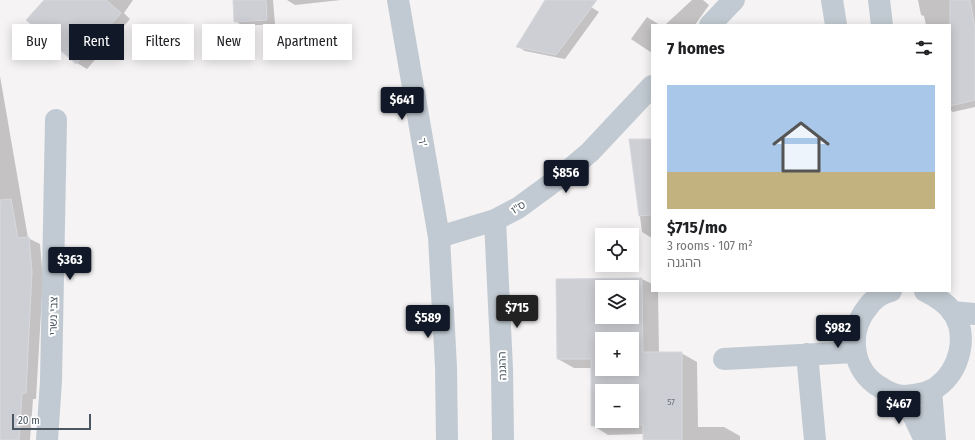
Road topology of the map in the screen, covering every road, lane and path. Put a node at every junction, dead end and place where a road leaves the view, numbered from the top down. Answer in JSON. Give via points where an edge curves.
{"nodes":[{"id":1,"x":398,"y":0,"type":"edge"},
{"id":2,"x":734,"y":0,"type":"edge"},
{"id":3,"x":832,"y":0,"type":"edge"},
{"id":4,"x":879,"y":0,"type":"edge"},
{"id":5,"x":711,"y":24,"type":"edge"},
{"id":6,"x":836,"y":24,"type":"edge"},
{"id":7,"x":882,"y":24,"type":"edge"},
{"id":8,"x":651,"y":87,"type":"edge"},
{"id":9,"x":56,"y":120,"type":"dead end"},
{"id":10,"x":494,"y":220,"type":"junction"},
{"id":11,"x":439,"y":237,"type":"junction"},
{"id":12,"x":887,"y":292,"type":"edge"},
{"id":13,"x":927,"y":292,"type":"edge"},
{"id":14,"x":872,"y":296,"type":"edge"},
{"id":15,"x":952,"y":312,"type":"junction"},
{"id":16,"x":975,"y":314,"type":"edge"},
{"id":17,"x":968,"y":336,"type":"edge"},
{"id":18,"x":855,"y":352,"type":"junction"},
{"id":19,"x":807,"y":354,"type":"junction"},
{"id":20,"x":724,"y":359,"type":"dead end"},
{"id":21,"x":931,"y":390,"type":"junction"},
{"id":22,"x":904,"y":396,"type":"junction"},
{"id":23,"x":47,"y":440,"type":"edge"},
{"id":24,"x":447,"y":440,"type":"edge"},
{"id":25,"x":503,"y":440,"type":"edge"},
{"id":26,"x":815,"y":440,"type":"edge"},
{"id":27,"x":925,"y":440,"type":"edge"},
{"id":28,"x":936,"y":440,"type":"edge"}],
"edges":[{"from":1,"to":11,"type":"street","name":"ד'"},
{"from":2,"to":5,"type":"street"},
{"from":3,"to":6,"type":"street"},
{"from":4,"to":7,"type":"street"},
{"from":8,"to":10,"type":"street","name":"ס\"ו","via":[[590,152],[563,175],[518,208]]},
{"from":9,"to":23,"type":"street","name":"צבי נשרי","via":[[51,381]]},
{"from":10,"to":11,"type":"street","name":"ס\"ו"},
{"from":10,"to":25,"type":"street","name":"ההגנה"},
{"from":11,"to":24,"type":"street"},
{"from":12,"to":14,"type":"street"},
{"from":13,"to":15,"type":"street","via":[[940,299]]},
{"from":14,"to":18,"type":"street","via":[[860,316],[854,333]]},
{"from":15,"to":16,"type":"street"},
{"from":15,"to":17,"type":"street","via":[[959,327]]},
{"from":17,"to":21,"type":"street","via":[[949,376]]},
{"from":18,"to":19,"type":"street"},
{"from":18,"to":22,"type":"street","via":[[861,369],[873,383],[887,392]]},
{"from":19,"to":20,"type":"street"},
{"from":19,"to":26,"type":"street"},
{"from":21,"to":22,"type":"street"},
{"from":21,"to":28,"type":"street"},
{"from":22,"to":27,"type":"street"}]}
